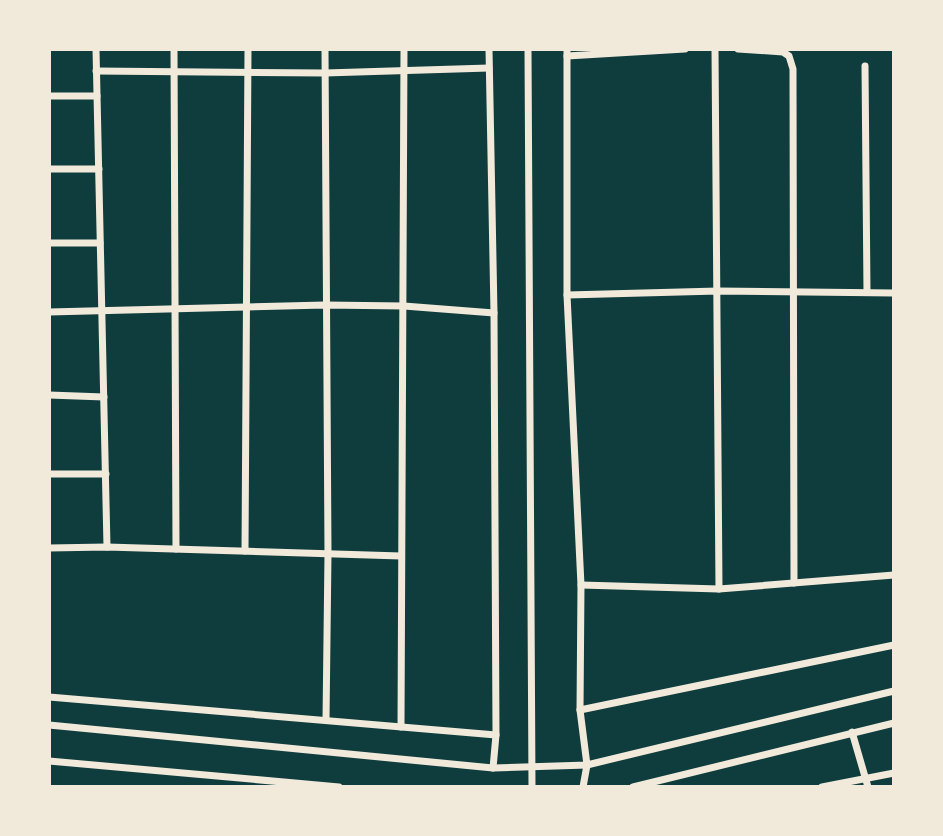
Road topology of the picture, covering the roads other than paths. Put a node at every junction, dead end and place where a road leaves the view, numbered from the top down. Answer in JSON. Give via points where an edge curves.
{"nodes":[{"id":1,"x":96,"y":49,"type":"edge"},
{"id":2,"x":174,"y":49,"type":"edge"},
{"id":3,"x":248,"y":49,"type":"edge"},
{"id":4,"x":325,"y":49,"type":"edge"},
{"id":5,"x":404,"y":49,"type":"edge"},
{"id":6,"x":489,"y":49,"type":"edge"},
{"id":7,"x":528,"y":49,"type":"edge"},
{"id":8,"x":685,"y":49,"type":"edge"},
{"id":9,"x":715,"y":49,"type":"edge"},
{"id":10,"x":738,"y":49,"type":"edge"},
{"id":11,"x":567,"y":52,"type":"edge"},
{"id":12,"x":865,"y":66,"type":"dead end"},
{"id":13,"x":489,"y":68,"type":"junction"},
{"id":14,"x":96,"y":71,"type":"junction"},
{"id":15,"x":404,"y":71,"type":"junction"},
{"id":16,"x":174,"y":72,"type":"junction"},
{"id":17,"x":248,"y":72,"type":"junction"},
{"id":18,"x":325,"y":73,"type":"junction"},
{"id":19,"x":49,"y":96,"type":"edge"},
{"id":20,"x":97,"y":96,"type":"junction"},
{"id":21,"x":49,"y":169,"type":"edge"},
{"id":22,"x":99,"y":169,"type":"junction"},
{"id":23,"x":49,"y":243,"type":"edge"},
{"id":24,"x":100,"y":243,"type":"junction"},
{"id":25,"x":718,"y":291,"type":"junction"},
{"id":26,"x":792,"y":292,"type":"junction"},
{"id":27,"x":867,"y":292,"type":"junction"},
{"id":28,"x":894,"y":293,"type":"edge"},
{"id":29,"x":567,"y":295,"type":"junction"},
{"id":30,"x":325,"y":305,"type":"junction"},
{"id":31,"x":404,"y":306,"type":"junction"},
{"id":32,"x":247,"y":308,"type":"junction"},
{"id":33,"x":175,"y":310,"type":"junction"},
{"id":34,"x":49,"y":312,"type":"edge"},
{"id":35,"x":102,"y":312,"type":"junction"},
{"id":36,"x":494,"y":313,"type":"junction"},
{"id":37,"x":49,"y":395,"type":"edge"},
{"id":38,"x":104,"y":397,"type":"junction"},
{"id":39,"x":49,"y":474,"type":"edge"},
{"id":40,"x":106,"y":474,"type":"junction"},
{"id":41,"x":107,"y":547,"type":"junction"},
{"id":42,"x":49,"y":548,"type":"edge"},
{"id":43,"x":176,"y":549,"type":"junction"},
{"id":44,"x":245,"y":551,"type":"junction"},
{"id":45,"x":328,"y":554,"type":"junction"},
{"id":46,"x":401,"y":556,"type":"junction"},
{"id":47,"x":894,"y":575,"type":"edge"},
{"id":48,"x":794,"y":583,"type":"junction"},
{"id":49,"x":581,"y":585,"type":"junction"},
{"id":50,"x":719,"y":589,"type":"junction"},
{"id":51,"x":894,"y":645,"type":"edge"},
{"id":52,"x":894,"y":691,"type":"edge"},
{"id":53,"x":49,"y":697,"type":"edge"},
{"id":54,"x":580,"y":710,"type":"junction"},
{"id":55,"x":326,"y":720,"type":"junction"},
{"id":56,"x":894,"y":723,"type":"edge"},
{"id":57,"x":49,"y":725,"type":"edge"},
{"id":58,"x":401,"y":727,"type":"junction"},
{"id":59,"x":852,"y":732,"type":"junction"},
{"id":60,"x":496,"y":735,"type":"junction"},
{"id":61,"x":49,"y":761,"type":"edge"},
{"id":62,"x":587,"y":765,"type":"junction"},
{"id":63,"x":493,"y":768,"type":"junction"},
{"id":64,"x":533,"y":768,"type":"junction"},
{"id":65,"x":894,"y":773,"type":"edge"},
{"id":66,"x":867,"y":783,"type":"edge"},
{"id":67,"x":289,"y":785,"type":"edge"},
{"id":68,"x":340,"y":787,"type":"edge"},
{"id":69,"x":532,"y":787,"type":"edge"},
{"id":70,"x":583,"y":787,"type":"edge"},
{"id":71,"x":633,"y":787,"type":"edge"},
{"id":72,"x":822,"y":787,"type":"edge"}],
"edges":[{"from":1,"to":14,"type":"street"},
{"from":2,"to":16,"type":"street"},
{"from":3,"to":17,"type":"street"},
{"from":4,"to":18,"type":"street"},
{"from":5,"to":15,"type":"street"},
{"from":6,"to":13,"type":"street"},
{"from":7,"to":64,"type":"street"},
{"from":8,"to":11,"type":"street"},
{"from":9,"to":25,"type":"street"},
{"from":10,"to":26,"type":"street","via":[[783,52],[792,62]]},
{"from":11,"to":29,"type":"street"},
{"from":12,"to":27,"type":"street"},
{"from":13,"to":15,"type":"street"},
{"from":13,"to":36,"type":"street"},
{"from":14,"to":16,"type":"street"},
{"from":14,"to":20,"type":"street"},
{"from":15,"to":18,"type":"street"},
{"from":15,"to":31,"type":"street"},
{"from":16,"to":17,"type":"street"},
{"from":16,"to":33,"type":"street"},
{"from":17,"to":18,"type":"street"},
{"from":17,"to":32,"type":"street"},
{"from":18,"to":30,"type":"street"},
{"from":19,"to":20,"type":"street"},
{"from":20,"to":22,"type":"street"},
{"from":21,"to":22,"type":"street"},
{"from":22,"to":24,"type":"street"},
{"from":23,"to":24,"type":"street"},
{"from":24,"to":35,"type":"street"},
{"from":25,"to":26,"type":"street"},
{"from":25,"to":29,"type":"street"},
{"from":25,"to":50,"type":"street"},
{"from":26,"to":27,"type":"street"},
{"from":26,"to":48,"type":"street"},
{"from":27,"to":28,"type":"street"},
{"from":29,"to":49,"type":"street"},
{"from":30,"to":31,"type":"street"},
{"from":30,"to":32,"type":"street"},
{"from":30,"to":45,"type":"street"},
{"from":31,"to":36,"type":"street"},
{"from":31,"to":46,"type":"street"},
{"from":32,"to":33,"type":"street"},
{"from":32,"to":44,"type":"street"},
{"from":33,"to":35,"type":"street"},
{"from":33,"to":43,"type":"street"},
{"from":34,"to":35,"type":"street"},
{"from":35,"to":38,"type":"street"},
{"from":36,"to":60,"type":"street"},
{"from":37,"to":38,"type":"street"},
{"from":38,"to":40,"type":"street"},
{"from":39,"to":40,"type":"street"},
{"from":40,"to":41,"type":"street"},
{"from":41,"to":42,"type":"street"},
{"from":41,"to":43,"type":"street"},
{"from":43,"to":44,"type":"street"},
{"from":44,"to":45,"type":"street"},
{"from":45,"to":46,"type":"street"},
{"from":45,"to":55,"type":"street"},
{"from":46,"to":58,"type":"street"},
{"from":47,"to":48,"type":"street"},
{"from":48,"to":50,"type":"street"},
{"from":49,"to":50,"type":"street"},
{"from":49,"to":54,"type":"street"},
{"from":51,"to":54,"type":"street"},
{"from":52,"to":62,"type":"street"},
{"from":53,"to":55,"type":"street"},
{"from":54,"to":62,"type":"street"},
{"from":55,"to":58,"type":"street"},
{"from":56,"to":59,"type":"street"},
{"from":57,"to":63,"type":"street"},
{"from":58,"to":60,"type":"street"},
{"from":59,"to":66,"type":"street"},
{"from":59,"to":71,"type":"street"},
{"from":60,"to":63,"type":"street"},
{"from":61,"to":67,"type":"street"},
{"from":62,"to":64,"type":"street"},
{"from":62,"to":70,"type":"street"},
{"from":63,"to":64,"type":"street"},
{"from":64,"to":69,"type":"street"},
{"from":65,"to":66,"type":"street"},
{"from":66,"to":72,"type":"street"},
{"from":67,"to":68,"type":"street"}]}
